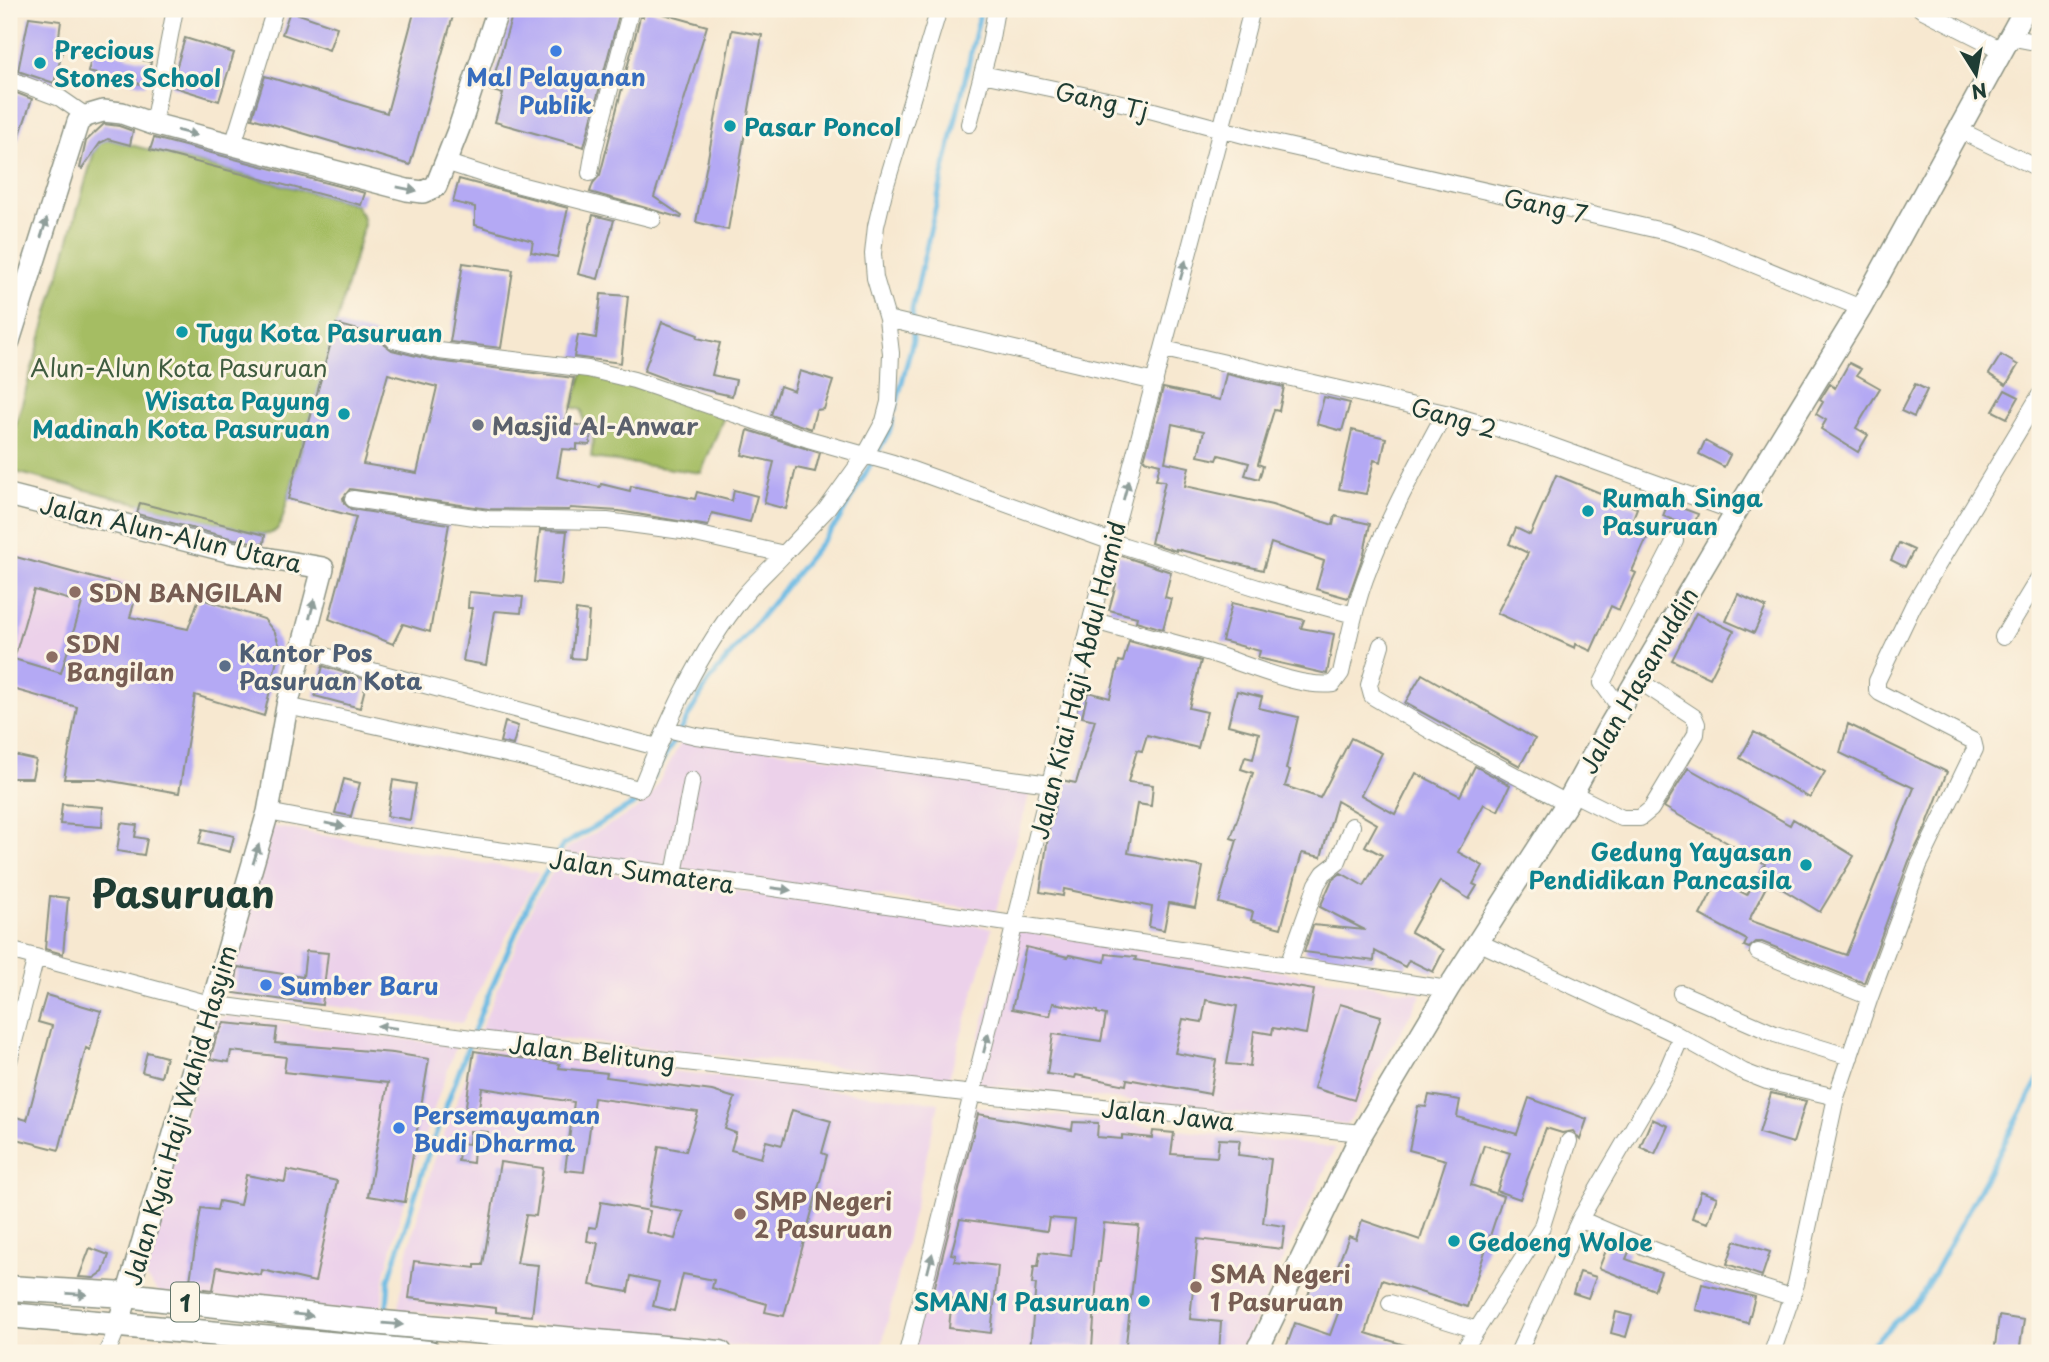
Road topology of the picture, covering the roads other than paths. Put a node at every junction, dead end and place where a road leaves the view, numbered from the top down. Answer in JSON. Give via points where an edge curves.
{"nodes":[{"id":1,"x":175,"y":9,"type":"edge"},
{"id":2,"x":275,"y":9,"type":"edge"},
{"id":3,"x":498,"y":9,"type":"edge"},
{"id":4,"x":631,"y":9,"type":"edge"},
{"id":5,"x":939,"y":9,"type":"edge"},
{"id":6,"x":996,"y":9,"type":"edge"},
{"id":7,"x":1252,"y":9,"type":"edge"},
{"id":8,"x":1921,"y":9,"type":"edge"},
{"id":9,"x":2025,"y":9,"type":"edge"},
{"id":10,"x":2005,"y":43,"type":"junction"},
{"id":11,"x":2040,"y":43,"type":"edge"},
{"id":12,"x":982,"y":74,"type":"junction"},
{"id":13,"x":9,"y":79,"type":"edge"},
{"id":14,"x":86,"y":116,"type":"junction"},
{"id":15,"x":153,"y":124,"type":"junction"},
{"id":16,"x":969,"y":124,"type":"dead end"},
{"id":17,"x":1222,"y":129,"type":"junction"},
{"id":18,"x":1959,"y":130,"type":"junction"},
{"id":19,"x":233,"y":145,"type":"junction"},
{"id":20,"x":446,"y":162,"type":"junction"},
{"id":21,"x":2040,"y":169,"type":"edge"},
{"id":22,"x":590,"y":173,"type":"dead end"},
{"id":23,"x":653,"y":219,"type":"dead end"},
{"id":24,"x":16,"y":292,"type":"edge"},
{"id":25,"x":1861,"y":308,"type":"junction"},
{"id":26,"x":895,"y":321,"type":"junction"},
{"id":27,"x":394,"y":340,"type":"dead end"},
{"id":28,"x":9,"y":341,"type":"edge"},
{"id":29,"x":1164,"y":349,"type":"junction"},
{"id":30,"x":1155,"y":382,"type":"junction"},
{"id":31,"x":2040,"y":395,"type":"edge"},
{"id":32,"x":1445,"y":413,"type":"junction"},
{"id":33,"x":869,"y":455,"type":"junction"},
{"id":34,"x":14,"y":496,"type":"edge"},
{"id":35,"x":353,"y":499,"type":"dead end"},
{"id":36,"x":1736,"y":512,"type":"junction"},
{"id":37,"x":1675,"y":541,"type":"dead end"},
{"id":38,"x":1112,"y":542,"type":"junction"},
{"id":39,"x":785,"y":554,"type":"junction"},
{"id":40,"x":323,"y":568,"type":"joint"},
{"id":41,"x":2040,"y":576,"type":"edge"},
{"id":42,"x":1354,"y":615,"type":"junction"},
{"id":43,"x":1091,"y":621,"type":"junction"},
{"id":44,"x":2003,"y":637,"type":"dead end"},
{"id":45,"x":1381,"y":645,"type":"dead end"},
{"id":46,"x":302,"y":648,"type":"junction"},
{"id":47,"x":1637,"y":680,"type":"junction"},
{"id":48,"x":287,"y":706,"type":"junction"},
{"id":49,"x":1620,"y":708,"type":"junction"},
{"id":50,"x":670,"y":729,"type":"junction"},
{"id":51,"x":657,"y":747,"type":"junction"},
{"id":52,"x":692,"y":780,"type":"dead end"},
{"id":53,"x":1050,"y":784,"type":"junction"},
{"id":54,"x":1569,"y":798,"type":"junction"},
{"id":55,"x":268,"y":812,"type":"junction"},
{"id":56,"x":1352,"y":826,"type":"dead end"},
{"id":57,"x":674,"y":874,"type":"junction"},
{"id":58,"x":1016,"y":923,"type":"junction"},
{"id":59,"x":1478,"y":942,"type":"junction"},
{"id":60,"x":9,"y":950,"type":"edge"},
{"id":61,"x":1758,"y":952,"type":"dead end"},
{"id":62,"x":36,"y":957,"type":"junction"},
{"id":63,"x":1288,"y":965,"type":"junction"},
{"id":64,"x":1448,"y":989,"type":"junction"},
{"id":65,"x":1681,"y":993,"type":"dead end"},
{"id":66,"x":1870,"y":997,"type":"junction"},
{"id":67,"x":210,"y":1004,"type":"junction"},
{"id":68,"x":1681,"y":1037,"type":"junction"},
{"id":69,"x":1850,"y":1058,"type":"junction"},
{"id":70,"x":9,"y":1061,"type":"edge"},
{"id":71,"x":974,"y":1094,"type":"junction"},
{"id":72,"x":1836,"y":1097,"type":"junction"},
{"id":73,"x":1362,"y":1133,"type":"junction"},
{"id":74,"x":1569,"y":1141,"type":"dead end"},
{"id":75,"x":1580,"y":1219,"type":"junction"},
{"id":76,"x":9,"y":1288,"type":"edge"},
{"id":77,"x":126,"y":1296,"type":"junction"},
{"id":78,"x":1792,"y":1297,"type":"junction"},
{"id":79,"x":1390,"y":1303,"type":"dead end"},
{"id":80,"x":9,"y":1315,"type":"edge"},
{"id":81,"x":118,"y":1326,"type":"junction"},
{"id":82,"x":1477,"y":1330,"type":"junction"},
{"id":83,"x":1258,"y":1351,"type":"edge"},
{"id":84,"x":420,"y":1352,"type":"edge"},
{"id":85,"x":107,"y":1353,"type":"edge"},
{"id":86,"x":429,"y":1353,"type":"edge"},
{"id":87,"x":720,"y":1353,"type":"edge"},
{"id":88,"x":907,"y":1353,"type":"edge"},
{"id":89,"x":1462,"y":1353,"type":"edge"},
{"id":90,"x":1518,"y":1353,"type":"edge"},
{"id":91,"x":1772,"y":1353,"type":"edge"}],
"edges":[{"from":1,"to":15,"type":"street"},
{"from":2,"to":19,"type":"street"},
{"from":3,"to":20,"type":"main road"},
{"from":4,"to":22,"type":"street"},
{"from":5,"to":26,"type":"street","via":[[876,226],[875,278]]},
{"from":6,"to":12,"type":"street"},
{"from":7,"to":17,"type":"street","name":"Jalan Kiai Haji Abdul Hamid"},
{"from":8,"to":10,"type":"street"},
{"from":9,"to":10,"type":"main road","name":"Jalan Hasanuddin"},
{"from":10,"to":11,"type":"street"},
{"from":10,"to":18,"type":"main road","name":"Jalan Hasanuddin"},
{"from":12,"to":16,"type":"street"},
{"from":12,"to":17,"type":"street","name":"Gang Tj"},
{"from":13,"to":14,"type":"street","via":[[60,98]]},
{"from":14,"to":15,"type":"main road","via":[[103,111],[121,113]]},
{"from":24,"to":14,"type":"main road","one_way":true,"via":[[78,122]]},
{"from":15,"to":19,"type":"main road","one_way":true},
{"from":17,"to":25,"type":"street","name":"Gang 7","via":[[1667,232]]},
{"from":29,"to":17,"type":"street","name":"Jalan Kiai Haji Abdul Hamid","one_way":true},
{"from":18,"to":21,"type":"street"},
{"from":18,"to":25,"type":"main road","name":"Jalan Hasanuddin"},
{"from":19,"to":20,"type":"main road","one_way":true,"via":[[422,192],[436,186]]},
{"from":20,"to":23,"type":"street"},
{"from":24,"to":28,"type":"main road"},
{"from":25,"to":36,"type":"main road","name":"Jalan Hasanuddin"},
{"from":26,"to":30,"type":"street"},
{"from":26,"to":33,"type":"street","via":[[889,402]]},
{"from":27,"to":33,"type":"street","via":[[439,351],[589,369]]},
{"from":29,"to":30,"type":"street","name":"Jalan Kiai Haji Abdul Hamid"},
{"from":29,"to":32,"type":"street","name":"Gang 2"},
{"from":38,"to":30,"type":"street","name":"Jalan Kiai Haji Abdul Hamid","one_way":true},
{"from":31,"to":66,"type":"street","via":[[1913,606],[1877,681],[1880,693],[1973,741],[1975,749],[1919,865]]},
{"from":32,"to":36,"type":"street","name":"Gang 2","via":[[1527,437]]},
{"from":32,"to":42,"type":"street","via":[[1384,533]]},
{"from":33,"to":38,"type":"street"},
{"from":33,"to":39,"type":"street"},
{"from":34,"to":40,"type":"main road","name":"Jalan Alun-Alun Utara","via":[[231,552]]},
{"from":35,"to":39,"type":"street","via":[[488,519],[620,522]]},
{"from":36,"to":47,"type":"main road","name":"Jalan Hasanuddin"},
{"from":37,"to":49,"type":"street","via":[[1602,683]]},
{"from":38,"to":42,"type":"street"},
{"from":38,"to":43,"type":"street","name":"Jalan Kiai Haji Abdul Hamid"},
{"from":39,"to":50,"type":"street","via":[[743,596],[722,626],[689,681]]},
{"from":46,"to":40,"type":"main road","name":"Jalan Kyai Haji Wahid Hasyim","one_way":true},
{"from":41,"to":44,"type":"street"},
{"from":42,"to":43,"type":"street","via":[[1341,673],[1333,684],[1322,685]]},
{"from":43,"to":53,"type":"street","name":"Jalan Kiai Haji Abdul Hamid"},
{"from":45,"to":54,"type":"street","via":[[1369,685],[1372,696],[1433,732]]},
{"from":46,"to":48,"type":"main road","name":"Jalan Kyai Haji Wahid Hasyim"},
{"from":46,"to":51,"type":"street"},
{"from":47,"to":49,"type":"main road","name":"Jalan Hasanuddin"},
{"from":47,"to":54,"type":"street","via":[[1694,717],[1696,734],[1651,809],[1640,818],[1622,818]]},
{"from":48,"to":51,"type":"street","via":[[524,758],[634,789],[641,788]]},
{"from":48,"to":55,"type":"main road","name":"Jalan Kyai Haji Wahid Hasyim"},
{"from":49,"to":54,"type":"main road","name":"Jalan Hasanuddin"},
{"from":50,"to":51,"type":"street"},
{"from":50,"to":53,"type":"street"},
{"from":52,"to":57,"type":"street"},
{"from":53,"to":58,"type":"street","name":"Jalan Kiai Haji Abdul Hamid"},
{"from":54,"to":59,"type":"main road","name":"Jalan Hasanuddin"},
{"from":55,"to":57,"type":"street","name":"Jalan Sumatera","one_way":true,"via":[[347,828]]},
{"from":67,"to":55,"type":"main road","name":"Jalan Kyai Haji Wahid Hasyim","one_way":true},
{"from":56,"to":63,"type":"street","via":[[1337,863],[1317,884]]},
{"from":57,"to":58,"type":"street","name":"Jalan Sumatera","one_way":true},
{"from":58,"to":63,"type":"street","name":"Jalan Sumatera"},
{"from":71,"to":58,"type":"street","name":"Jalan Kiai Haji Abdul Hamid","one_way":true},
{"from":59,"to":64,"type":"main road","name":"Jalan Hasanuddin"},
{"from":59,"to":68,"type":"street"},
{"from":60,"to":62,"type":"street","name":"Jalan Belitung"},
{"from":61,"to":66,"type":"street"},
{"from":62,"to":67,"type":"street","name":"Jalan Belitung"},
{"from":62,"to":70,"type":"street"},
{"from":63,"to":64,"type":"street","name":"Jalan Sumatera"},
{"from":64,"to":73,"type":"main road","name":"Jalan Hasanuddin"},
{"from":65,"to":69,"type":"street","via":[[1775,1034]]},
{"from":66,"to":69,"type":"street"},
{"from":71,"to":67,"type":"street","name":"Jalan Belitung","one_way":true},
{"from":67,"to":77,"type":"main road","name":"Jalan Kyai Haji Wahid Hasyim"},
{"from":68,"to":72,"type":"street","via":[[1744,1072]]},
{"from":68,"to":75,"type":"street","via":[[1667,1070]]},
{"from":69,"to":72,"type":"street"},
{"from":71,"to":73,"type":"street","name":"Jalan Jawa"},
{"from":88,"to":71,"type":"street","name":"Jalan Kiai Haji Abdul Hamid","one_way":true},
{"from":72,"to":78,"type":"street"},
{"from":73,"to":83,"type":"main road","name":"Jalan Hasanuddin"},
{"from":74,"to":82,"type":"street","via":[[1541,1229]]},
{"from":75,"to":78,"type":"street","via":[[1682,1262]]},
{"from":75,"to":90,"type":"street"},
{"from":76,"to":77,"type":"highway","number":"1","one_way":true},
{"from":77,"to":81,"type":"main road","name":"Jalan Kyai Haji Wahid Hasyim"},
{"from":77,"to":87,"type":"highway","number":"1","one_way":true},
{"from":78,"to":91,"type":"street"},
{"from":79,"to":82,"type":"street"},
{"from":80,"to":81,"type":"highway","number":"1"},
{"from":81,"to":84,"type":"highway","number":"1"},
{"from":81,"to":85,"type":"street"},
{"from":82,"to":89,"type":"street"},
{"from":84,"to":86,"type":"highway","number":"1"}]}
